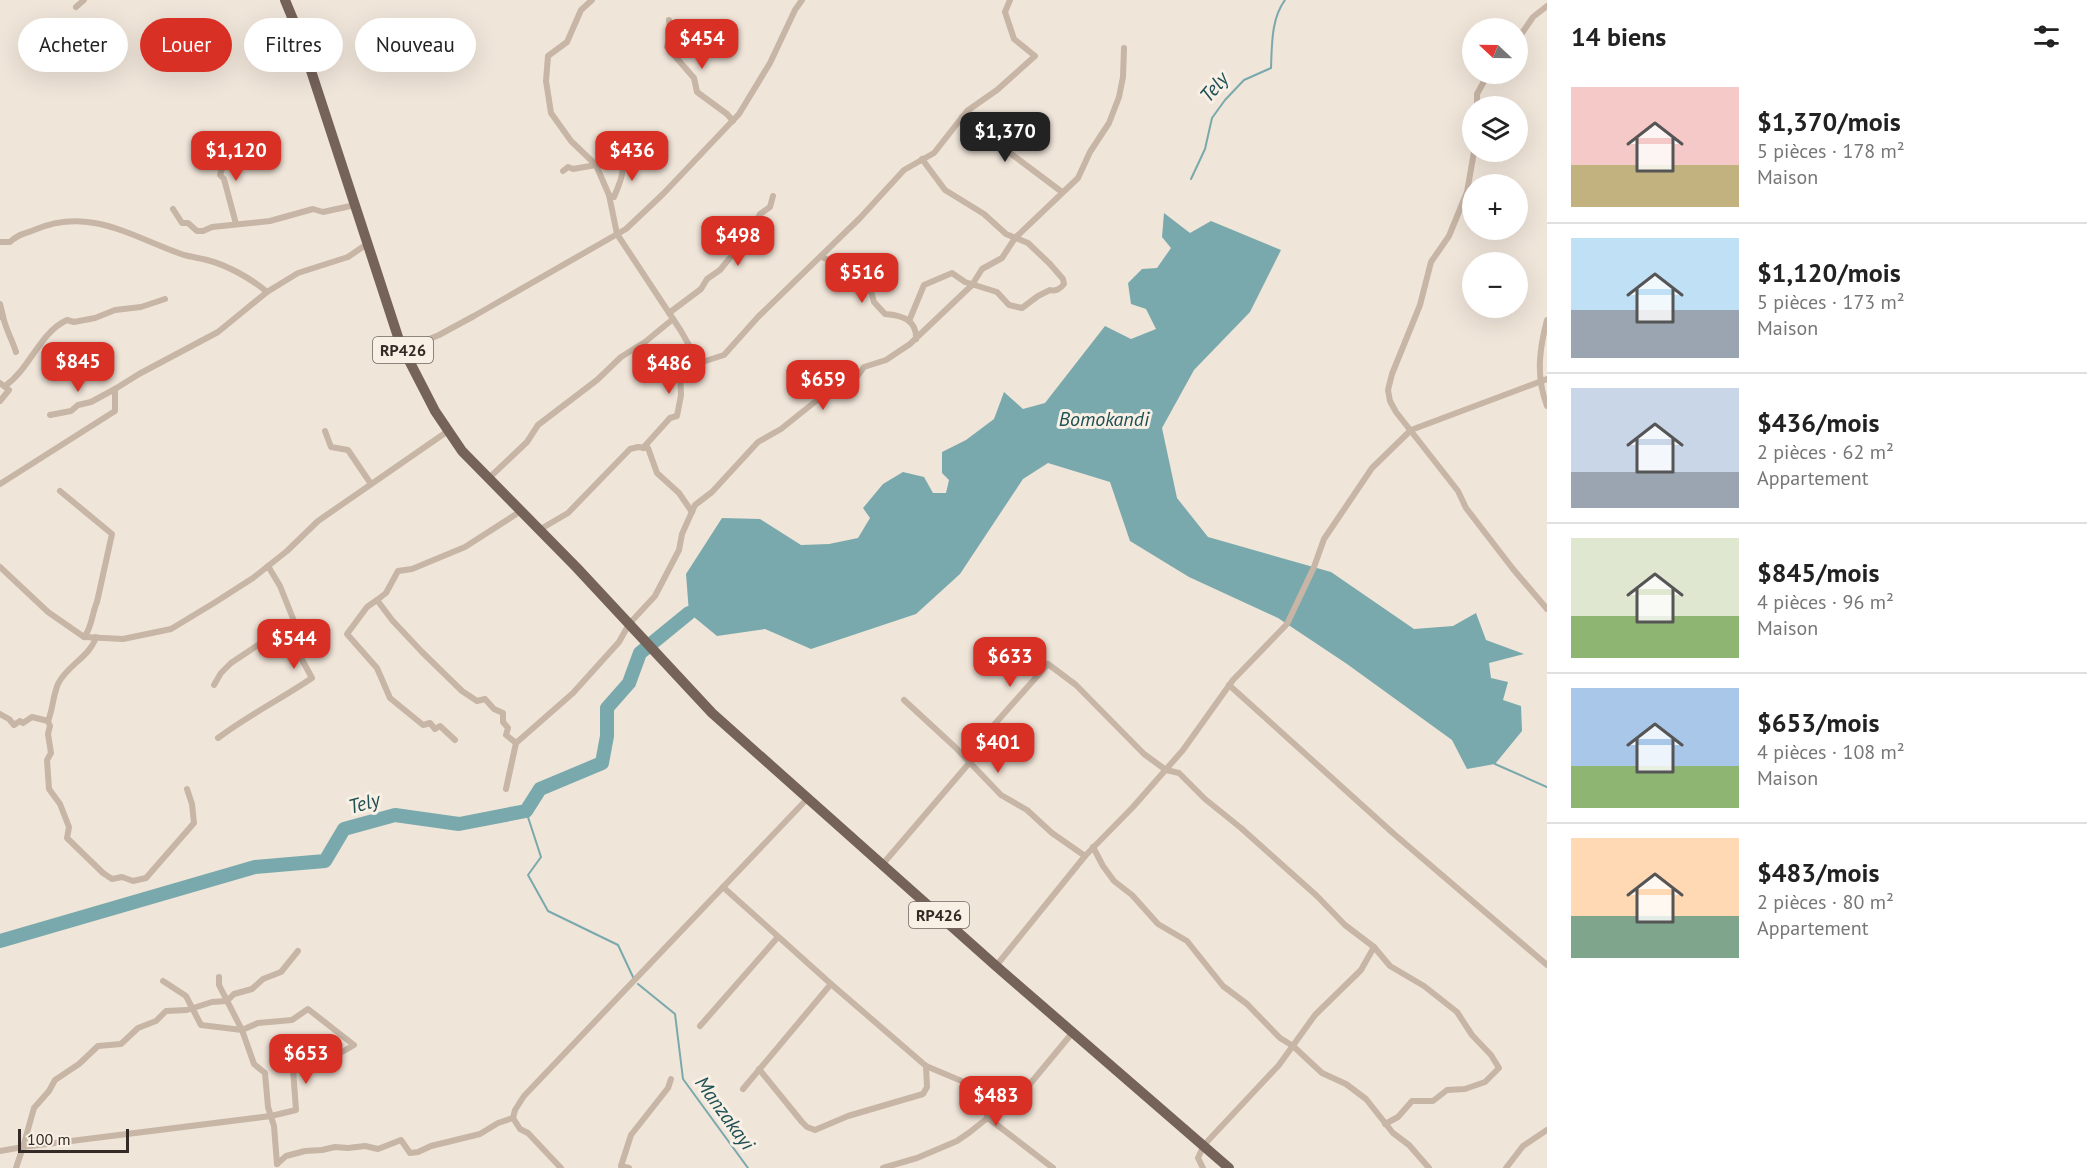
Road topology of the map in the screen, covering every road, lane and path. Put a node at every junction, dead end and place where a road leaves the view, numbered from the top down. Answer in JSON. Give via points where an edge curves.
{"nodes":[{"id":1,"x":84,"y":0,"type":"edge"},
{"id":2,"x":285,"y":0,"type":"edge"},
{"id":3,"x":592,"y":0,"type":"edge"},
{"id":4,"x":802,"y":0,"type":"edge"},
{"id":5,"x":1008,"y":2,"type":"edge"},
{"id":6,"x":1547,"y":6,"type":"edge"},
{"id":7,"x":76,"y":7,"type":"dead end"},
{"id":8,"x":669,"y":20,"type":"dead end"},
{"id":9,"x":1528,"y":24,"type":"edge"},
{"id":10,"x":1124,"y":48,"type":"dead end"},
{"id":11,"x":702,"y":84,"type":"dead end"},
{"id":12,"x":698,"y":92,"type":"junction"},
{"id":13,"x":962,"y":117,"type":"junction"},
{"id":14,"x":733,"y":121,"type":"junction"},
{"id":15,"x":646,"y":137,"type":"dead end"},
{"id":16,"x":221,"y":141,"type":"dead end"},
{"id":17,"x":922,"y":159,"type":"junction"},
{"id":18,"x":1472,"y":162,"type":"edge"},
{"id":19,"x":596,"y":165,"type":"junction"},
{"id":20,"x":563,"y":171,"type":"dead end"},
{"id":21,"x":1062,"y":192,"type":"junction"},
{"id":22,"x":609,"y":195,"type":"junction"},
{"id":23,"x":773,"y":196,"type":"dead end"},
{"id":24,"x":355,"y":205,"type":"junction"},
{"id":25,"x":173,"y":209,"type":"dead end"},
{"id":26,"x":236,"y":224,"type":"junction"},
{"id":27,"x":617,"y":234,"type":"junction"},
{"id":28,"x":1015,"y":238,"type":"junction"},
{"id":29,"x":0,"y":242,"type":"edge"},
{"id":30,"x":367,"y":244,"type":"junction"},
{"id":31,"x":822,"y":257,"type":"junction"},
{"id":32,"x":972,"y":285,"type":"junction"},
{"id":33,"x":267,"y":292,"type":"junction"},
{"id":34,"x":165,"y":299,"type":"dead end"},
{"id":35,"x":0,"y":304,"type":"edge"},
{"id":36,"x":2,"y":316,"type":"edge"},
{"id":37,"x":671,"y":316,"type":"junction"},
{"id":38,"x":1547,"y":320,"type":"edge"},
{"id":39,"x":909,"y":321,"type":"junction"},
{"id":40,"x":916,"y":339,"type":"junction"},
{"id":41,"x":403,"y":350,"type":"junction"},
{"id":42,"x":16,"y":352,"type":"dead end"},
{"id":43,"x":699,"y":363,"type":"junction"},
{"id":44,"x":1547,"y":379,"type":"edge"},
{"id":45,"x":1539,"y":382,"type":"junction"},
{"id":46,"x":3,"y":384,"type":"edge"},
{"id":47,"x":115,"y":389,"type":"junction"},
{"id":48,"x":0,"y":401,"type":"edge"},
{"id":49,"x":1547,"y":406,"type":"edge"},
{"id":50,"x":50,"y":415,"type":"dead end"},
{"id":51,"x":1411,"y":430,"type":"junction"},
{"id":52,"x":325,"y":431,"type":"dead end"},
{"id":53,"x":448,"y":431,"type":"junction"},
{"id":54,"x":643,"y":448,"type":"junction"},
{"id":55,"x":489,"y":478,"type":"junction"},
{"id":56,"x":0,"y":484,"type":"edge"},
{"id":57,"x":371,"y":484,"type":"junction"},
{"id":58,"x":60,"y":491,"type":"dead end"},
{"id":59,"x":521,"y":511,"type":"junction"},
{"id":60,"x":692,"y":512,"type":"junction"},
{"id":61,"x":539,"y":530,"type":"junction"},
{"id":62,"x":268,"y":566,"type":"junction"},
{"id":63,"x":0,"y":567,"type":"edge"},
{"id":64,"x":377,"y":600,"type":"junction"},
{"id":65,"x":1547,"y":609,"type":"edge"},
{"id":66,"x":294,"y":621,"type":"junction"},
{"id":67,"x":629,"y":624,"type":"junction"},
{"id":68,"x":84,"y":637,"type":"junction"},
{"id":69,"x":96,"y":637,"type":"junction"},
{"id":70,"x":214,"y":685,"type":"dead end"},
{"id":71,"x":1229,"y":685,"type":"junction"},
{"id":72,"x":904,"y":700,"type":"dead end"},
{"id":73,"x":0,"y":714,"type":"edge"},
{"id":74,"x":48,"y":721,"type":"junction"},
{"id":75,"x":218,"y":738,"type":"dead end"},
{"id":76,"x":455,"y":740,"type":"dead end"},
{"id":77,"x":516,"y":743,"type":"junction"},
{"id":78,"x":970,"y":762,"type":"junction"},
{"id":79,"x":1166,"y":770,"type":"junction"},
{"id":80,"x":187,"y":789,"type":"dead end"},
{"id":81,"x":506,"y":789,"type":"dead end"},
{"id":82,"x":807,"y":799,"type":"junction"},
{"id":83,"x":1093,"y":847,"type":"junction"},
{"id":84,"x":1085,"y":856,"type":"junction"},
{"id":85,"x":882,"y":865,"type":"junction"},
{"id":86,"x":723,"y":887,"type":"junction"},
{"id":87,"x":778,"y":937,"type":"junction"},
{"id":88,"x":1374,"y":947,"type":"junction"},
{"id":89,"x":298,"y":951,"type":"dead end"},
{"id":90,"x":1547,"y":965,"type":"edge"},
{"id":91,"x":996,"y":966,"type":"junction"},
{"id":92,"x":219,"y":977,"type":"dead end"},
{"id":93,"x":163,"y":981,"type":"dead end"},
{"id":94,"x":831,"y":984,"type":"junction"},
{"id":95,"x":228,"y":1001,"type":"junction"},
{"id":96,"x":192,"y":1007,"type":"junction"},
{"id":97,"x":700,"y":1026,"type":"dead end"},
{"id":98,"x":242,"y":1030,"type":"junction"},
{"id":99,"x":1073,"y":1032,"type":"junction"},
{"id":100,"x":1293,"y":1046,"type":"junction"},
{"id":101,"x":926,"y":1066,"type":"junction"},
{"id":102,"x":759,"y":1069,"type":"junction"},
{"id":103,"x":671,"y":1079,"type":"dead end"},
{"id":104,"x":743,"y":1089,"type":"dead end"},
{"id":105,"x":271,"y":1116,"type":"junction"},
{"id":106,"x":513,"y":1118,"type":"junction"},
{"id":107,"x":988,"y":1118,"type":"junction"},
{"id":108,"x":1385,"y":1124,"type":"junction"},
{"id":109,"x":1547,"y":1130,"type":"edge"},
{"id":110,"x":1204,"y":1145,"type":"junction"},
{"id":111,"x":23,"y":1147,"type":"junction"},
{"id":112,"x":0,"y":1151,"type":"edge"},
{"id":113,"x":277,"y":1166,"type":"edge"},
{"id":114,"x":16,"y":1168,"type":"edge"},
{"id":115,"x":561,"y":1168,"type":"edge"},
{"id":116,"x":629,"y":1168,"type":"edge"},
{"id":117,"x":883,"y":1168,"type":"edge"},
{"id":118,"x":1053,"y":1168,"type":"edge"},
{"id":119,"x":1203,"y":1168,"type":"edge"},
{"id":120,"x":1229,"y":1168,"type":"edge"},
{"id":121,"x":1429,"y":1168,"type":"edge"},
{"id":122,"x":1506,"y":1168,"type":"edge"}],
"edges":[{"from":1,"to":7,"type":"street"},
{"from":2,"to":24,"type":"main road","number":"RP426"},
{"from":3,"to":19,"type":"street","via":[[581,10],[567,42],[548,56],[546,81],[551,113]]},
{"from":4,"to":14,"type":"street","via":[[770,63]]},
{"from":5,"to":13,"type":"street","via":[[1005,12],[1014,39],[1035,56]]},
{"from":6,"to":9,"type":"street"},
{"from":8,"to":12,"type":"street","via":[[671,35],[667,47],[693,78]]},
{"from":10,"to":21,"type":"street","via":[[1124,77],[1109,123],[1078,178]]},
{"from":11,"to":12,"type":"street"},
{"from":12,"to":14,"type":"street"},
{"from":13,"to":17,"type":"street","via":[[934,153]]},
{"from":13,"to":21,"type":"street"},
{"from":14,"to":27,"type":"street","via":[[663,194]]},
{"from":15,"to":22,"type":"street","via":[[625,154],[618,188],[614,197]]},
{"from":16,"to":26,"type":"street","via":[[220,175]]},
{"from":17,"to":28,"type":"street","via":[[945,190]]},
{"from":17,"to":31,"type":"street","via":[[904,170]]},
{"from":18,"to":51,"type":"street","via":[[1467,192],[1449,237],[1431,262],[1420,305],[1388,390],[1396,412]]},
{"from":19,"to":20,"type":"street","via":[[568,167]]},
{"from":19,"to":22,"type":"street"},
{"from":21,"to":28,"type":"street"},
{"from":22,"to":27,"type":"street"},
{"from":23,"to":37,"type":"street","via":[[770,207],[760,214],[720,270]]},
{"from":24,"to":26,"type":"street"},
{"from":24,"to":30,"type":"main road","number":"RP426"},
{"from":25,"to":26,"type":"street","via":[[182,223],[197,231]]},
{"from":27,"to":37,"type":"street"},
{"from":27,"to":41,"type":"street","via":[[439,335]]},
{"from":28,"to":32,"type":"street","via":[[1002,258],[982,268]]},
{"from":28,"to":32,"type":"street","via":[[1028,243],[1063,279],[1060,289],[1050,290],[1022,308],[1009,305],[997,292]]},
{"from":29,"to":33,"type":"street","via":[[10,242],[17,234],[57,223],[98,223],[208,260],[254,281]]},
{"from":30,"to":33,"type":"street","via":[[348,257],[298,273]]},
{"from":30,"to":41,"type":"main road","number":"RP426"},
{"from":31,"to":39,"type":"street","via":[[869,284],[874,302],[885,314]]},
{"from":31,"to":43,"type":"street","via":[[724,355]]},
{"from":32,"to":39,"type":"street","via":[[952,273],[928,282]]},
{"from":32,"to":40,"type":"street"},
{"from":33,"to":47,"type":"street","via":[[218,332]]},
{"from":34,"to":46,"type":"street","via":[[60,323],[49,331],[12,381]]},
{"from":35,"to":36,"type":"street"},
{"from":36,"to":42,"type":"street"},
{"from":37,"to":43,"type":"street"},
{"from":37,"to":55,"type":"street","via":[[645,342],[538,425]]},
{"from":38,"to":45,"type":"street","via":[[1540,344]]},
{"from":39,"to":40,"type":"street"},
{"from":40,"to":60,"type":"street","via":[[886,360],[864,367],[850,386],[816,401],[759,442]]},
{"from":41,"to":53,"type":"main road","number":"RP426"},
{"from":43,"to":54,"type":"street","via":[[680,373],[677,416],[670,418]]},
{"from":44,"to":45,"type":"street"},
{"from":45,"to":49,"type":"street"},
{"from":45,"to":51,"type":"street"},
{"from":46,"to":48,"type":"street","via":[[9,390]]},
{"from":47,"to":50,"type":"street","via":[[71,411]]},
{"from":47,"to":56,"type":"street","via":[[115,411]]},
{"from":51,"to":65,"type":"street","via":[[1458,491],[1466,508]]},
{"from":51,"to":71,"type":"street","via":[[1372,468],[1324,539],[1287,624]]},
{"from":52,"to":57,"type":"street","via":[[331,447],[348,450]]},
{"from":53,"to":55,"type":"main road","number":"RP426"},
{"from":53,"to":57,"type":"street"},
{"from":54,"to":60,"type":"street","via":[[648,448],[657,472]]},
{"from":54,"to":61,"type":"street","via":[[630,449],[568,513]]},
{"from":55,"to":59,"type":"main road","number":"RP426"},
{"from":57,"to":62,"type":"street","via":[[318,521]]},
{"from":58,"to":68,"type":"street","via":[[112,534],[97,602]]},
{"from":59,"to":61,"type":"main road","number":"RP426"},
{"from":59,"to":64,"type":"street","via":[[465,547],[398,571],[386,593]]},
{"from":60,"to":67,"type":"street","via":[[679,550],[655,596]]},
{"from":61,"to":67,"type":"main road","number":"RP426"},
{"from":62,"to":66,"type":"street"},
{"from":62,"to":69,"type":"street","via":[[171,629],[123,639]]},
{"from":63,"to":68,"type":"street","via":[[48,612]]},
{"from":64,"to":76,"type":"street","via":[[347,634],[377,668],[390,698],[423,724],[430,723],[435,729],[440,726]]},
{"from":64,"to":77,"type":"street","via":[[462,691],[477,701],[485,699],[503,713],[506,735]]},
{"from":66,"to":70,"type":"street","via":[[231,663]]},
{"from":66,"to":75,"type":"street","via":[[300,656],[312,678]]},
{"from":67,"to":77,"type":"street","via":[[619,642],[573,693]]},
{"from":67,"to":82,"type":"main road","number":"RP426","via":[[712,713]]},
{"from":68,"to":69,"type":"street"},
{"from":69,"to":74,"type":"street","via":[[93,646],[58,685]]},
{"from":71,"to":79,"type":"street"},
{"from":71,"to":90,"type":"street"},
{"from":72,"to":78,"type":"street"},
{"from":73,"to":74,"type":"street","via":[[14,726],[32,717]]},
{"from":74,"to":80,"type":"street","via":[[49,789],[69,827],[67,838],[112,879],[146,878],[194,823]]},
{"from":77,"to":81,"type":"street"},
{"from":78,"to":79,"type":"street","via":[[977,744],[1048,664]]},
{"from":78,"to":84,"type":"street","via":[[1001,795],[1027,810]]},
{"from":78,"to":85,"type":"street"},
{"from":79,"to":83,"type":"street"},
{"from":79,"to":88,"type":"street","via":[[1179,773],[1317,896],[1345,926]]},
{"from":82,"to":85,"type":"main road","number":"RP426"},
{"from":82,"to":86,"type":"street"},
{"from":83,"to":84,"type":"street"},
{"from":83,"to":100,"type":"street","via":[[1114,882],[1132,895],[1158,924],[1187,941],[1223,986]]},
{"from":84,"to":91,"type":"street"},
{"from":85,"to":91,"type":"main road","number":"RP426"},
{"from":86,"to":87,"type":"street"},
{"from":86,"to":106,"type":"street","via":[[534,1085]]},
{"from":87,"to":94,"type":"street"},
{"from":87,"to":97,"type":"street"},
{"from":88,"to":100,"type":"street","via":[[1361,970],[1315,1015]]},
{"from":88,"to":108,"type":"street","via":[[1389,966],[1424,986],[1457,1012],[1499,1068],[1485,1082],[1447,1090],[1432,1101],[1412,1101],[1398,1117]]},
{"from":89,"to":95,"type":"street","via":[[281,972],[263,979],[252,989],[234,994]]},
{"from":91,"to":99,"type":"main road","number":"RP426"},
{"from":92,"to":95,"type":"street"},
{"from":93,"to":96,"type":"street","via":[[186,996]]},
{"from":94,"to":101,"type":"street"},
{"from":94,"to":102,"type":"street"},
{"from":95,"to":96,"type":"street"},
{"from":95,"to":98,"type":"street"},
{"from":96,"to":98,"type":"street","via":[[201,1025]]},
{"from":96,"to":111,"type":"street","via":[[166,1011],[121,1044],[98,1046],[55,1080],[34,1108]]},
{"from":98,"to":105,"type":"street","via":[[254,1064],[265,1073]]},
{"from":98,"to":105,"type":"street","via":[[258,1023],[292,1020],[308,1009],[354,1046],[330,1059],[293,1069],[296,1110]]},
{"from":99,"to":107,"type":"street","via":[[1030,1084]]},
{"from":99,"to":110,"type":"main road","number":"RP426"},
{"from":100,"to":108,"type":"street","via":[[1322,1073],[1366,1099]]},
{"from":100,"to":110,"type":"street"},
{"from":101,"to":102,"type":"street","via":[[927,1087],[923,1094],[815,1130],[802,1122]]},
{"from":101,"to":107,"type":"street","via":[[964,1082],[982,1102]]},
{"from":102,"to":104,"type":"street"},
{"from":103,"to":116,"type":"street","via":[[631,1135],[621,1166]]},
{"from":105,"to":111,"type":"street"},
{"from":105,"to":113,"type":"street"},
{"from":106,"to":113,"type":"street","via":[[480,1134],[418,1152],[410,1153],[401,1140],[378,1149],[364,1146],[305,1151],[286,1156]]},
{"from":106,"to":115,"type":"street","via":[[520,1130],[528,1133]]},
{"from":107,"to":117,"type":"street","via":[[957,1141]]},
{"from":107,"to":118,"type":"street"},
{"from":108,"to":121,"type":"street"},
{"from":109,"to":122,"type":"street","via":[[1523,1146]]},
{"from":110,"to":119,"type":"street","via":[[1198,1158]]},
{"from":110,"to":120,"type":"main road","number":"RP426"},
{"from":111,"to":112,"type":"street"},
{"from":111,"to":114,"type":"street"}]}
